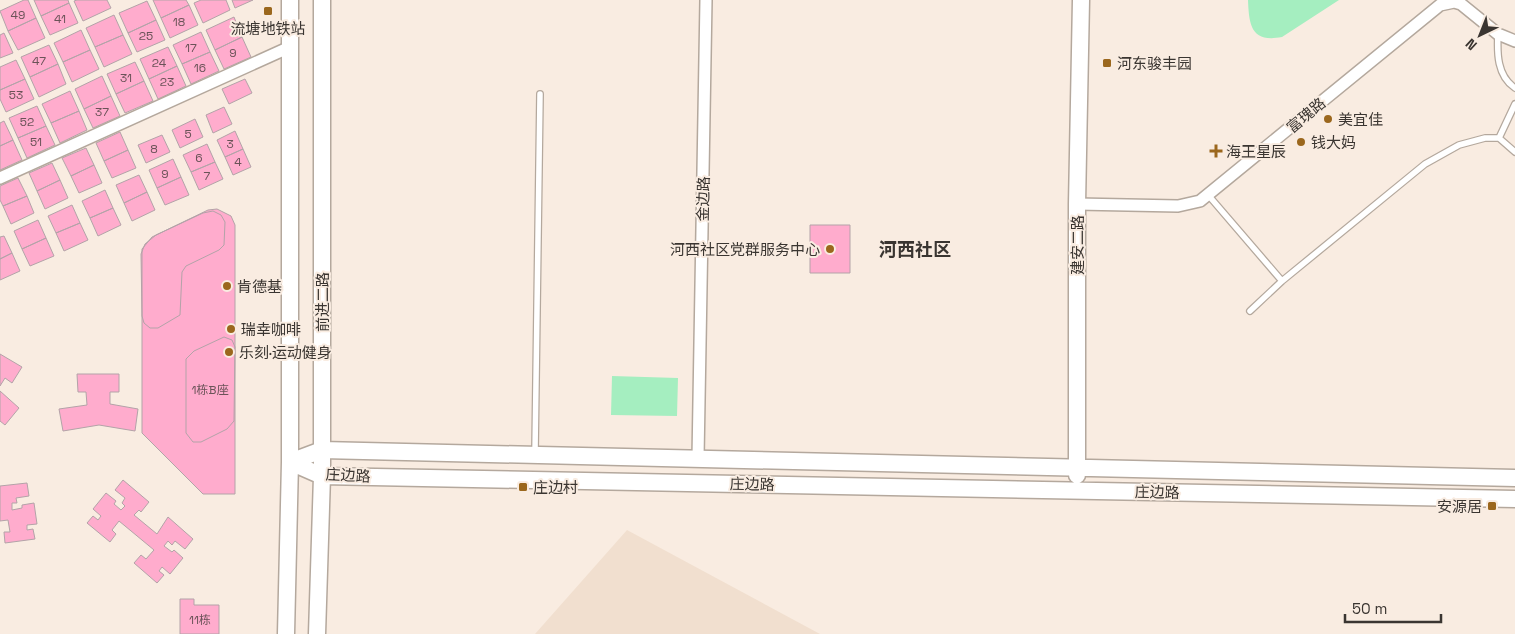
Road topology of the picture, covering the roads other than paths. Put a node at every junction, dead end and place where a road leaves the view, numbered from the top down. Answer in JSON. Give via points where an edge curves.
{"nodes":[{"id":1,"x":290,"y":0,"type":"edge"},
{"id":2,"x":322,"y":0,"type":"edge"},
{"id":3,"x":706,"y":0,"type":"edge"},
{"id":4,"x":1082,"y":0,"type":"edge"},
{"id":5,"x":1461,"y":2,"type":"edge"},
{"id":6,"x":1498,"y":34,"type":"junction"},
{"id":7,"x":1515,"y":41,"type":"edge"},
{"id":8,"x":290,"y":47,"type":"junction"},
{"id":9,"x":1515,"y":88,"type":"edge"},
{"id":10,"x":540,"y":94,"type":"dead end"},
{"id":11,"x":1515,"y":104,"type":"edge"},
{"id":12,"x":1499,"y":138,"type":"junction"},
{"id":13,"x":1515,"y":152,"type":"edge"},
{"id":14,"x":0,"y":178,"type":"edge"},
{"id":15,"x":1209,"y":196,"type":"junction"},
{"id":16,"x":1077,"y":204,"type":"junction"},
{"id":17,"x":1282,"y":281,"type":"junction"},
{"id":18,"x":1250,"y":312,"type":"dead end"},
{"id":19,"x":322,"y":450,"type":"junction"},
{"id":20,"x":535,"y":455,"type":"junction"},
{"id":21,"x":698,"y":458,"type":"junction"},
{"id":22,"x":290,"y":462,"type":"junction"},
{"id":23,"x":1077,"y":466,"type":"junction"},
{"id":24,"x":322,"y":476,"type":"junction"},
{"id":25,"x":1515,"y":478,"type":"edge"},
{"id":26,"x":1077,"y":490,"type":"junction"},
{"id":27,"x":1515,"y":498,"type":"edge"},
{"id":28,"x":286,"y":634,"type":"edge"},
{"id":29,"x":318,"y":634,"type":"edge"}],
"edges":[{"from":1,"to":8,"type":"main road"},
{"from":2,"to":19,"type":"main road","name":"前进二路"},
{"from":3,"to":21,"type":"street","name":"金边路"},
{"from":4,"to":16,"type":"main road","name":"建安二路"},
{"from":5,"to":6,"type":"street","name":"富瑰路"},
{"from":5,"to":15,"type":"street","name":"富瑰路","via":[[1433,8]]},
{"from":6,"to":7,"type":"street","name":"富瑰路"},
{"from":6,"to":9,"type":"lane","via":[[1498,64],[1503,76]]},
{"from":8,"to":14,"type":"street"},
{"from":8,"to":22,"type":"main road"},
{"from":10,"to":20,"type":"lane"},
{"from":11,"to":12,"type":"lane"},
{"from":12,"to":13,"type":"lane"},
{"from":12,"to":17,"type":"lane","via":[[1459,145],[1425,164]]},
{"from":15,"to":16,"type":"street","name":"富瑰路","via":[[1178,206]]},
{"from":15,"to":17,"type":"lane"},
{"from":16,"to":23,"type":"main road","name":"建安二路"},
{"from":17,"to":18,"type":"lane"},
{"from":19,"to":20,"type":"main road","name":"庄边路"},
{"from":19,"to":22,"type":"main road","name":"庄边路"},
{"from":19,"to":24,"type":"main road","name":"前进二路"},
{"from":20,"to":21,"type":"main road","name":"庄边路"},
{"from":21,"to":23,"type":"main road","name":"庄边路"},
{"from":22,"to":24,"type":"main road","name":"庄边路"},
{"from":22,"to":28,"type":"main road"},
{"from":23,"to":25,"type":"main road","name":"庄边路"},
{"from":23,"to":26,"type":"main road","name":"建安二路"},
{"from":24,"to":26,"type":"main road","name":"庄边路"},
{"from":24,"to":29,"type":"main road","name":"前进二路"},
{"from":26,"to":27,"type":"main road","name":"庄边路"}]}
